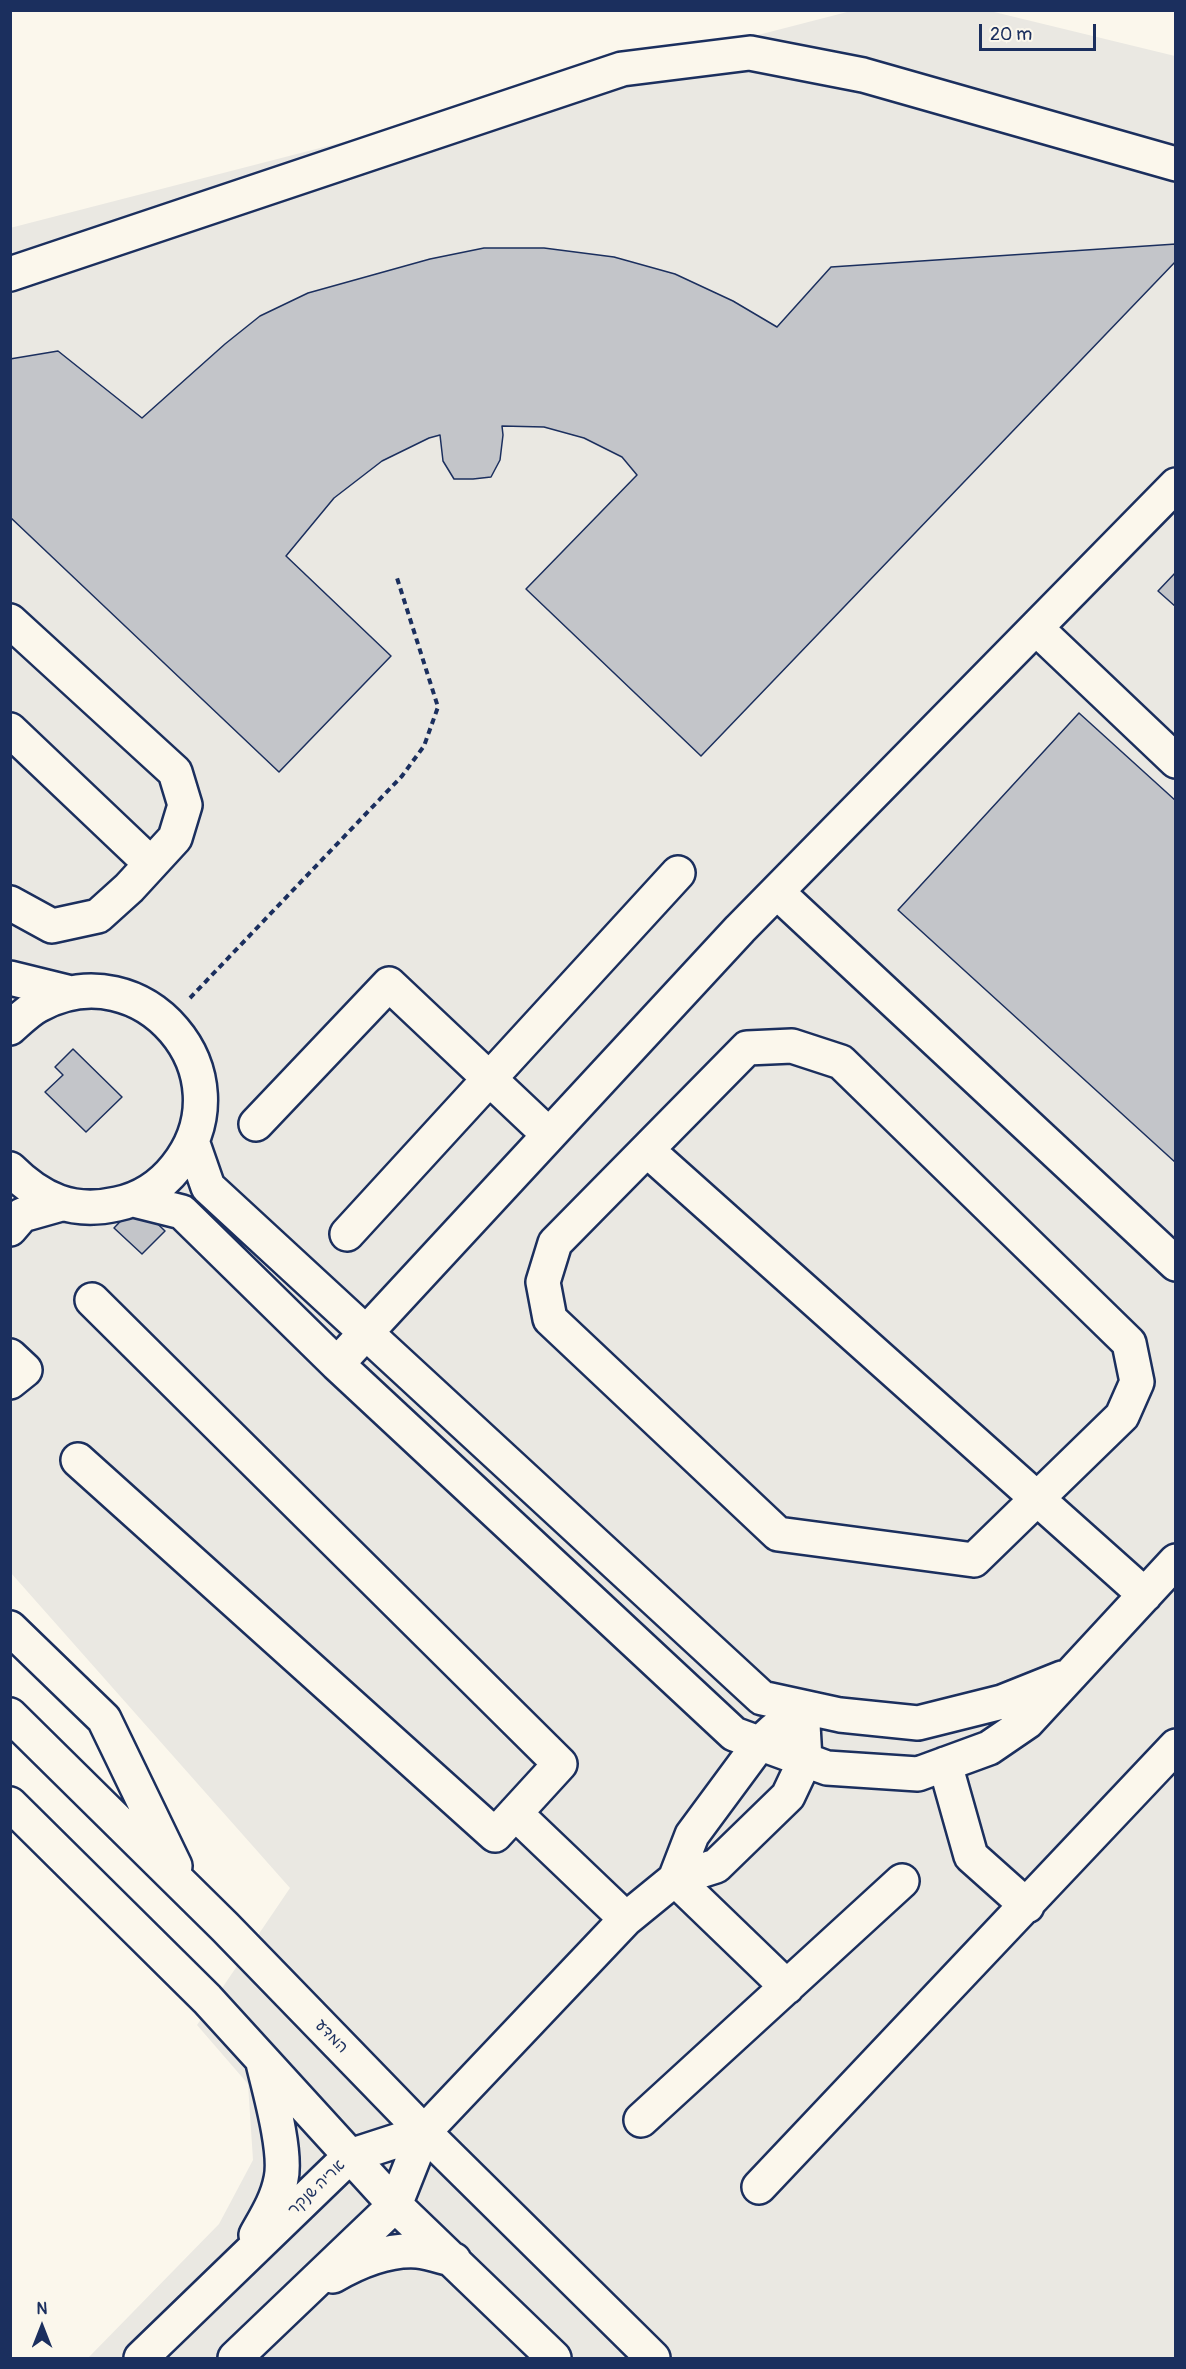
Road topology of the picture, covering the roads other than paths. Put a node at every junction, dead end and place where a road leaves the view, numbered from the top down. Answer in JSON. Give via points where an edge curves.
{"nodes":[{"id":1,"x":1176,"y":164,"type":"edge"},
{"id":2,"x":10,"y":274,"type":"edge"},
{"id":3,"x":1176,"y":485,"type":"edge"},
{"id":4,"x":10,"y":621,"type":"edge"},
{"id":5,"x":1036,"y":628,"type":"junction"},
{"id":6,"x":10,"y":730,"type":"edge"},
{"id":7,"x":1176,"y":761,"type":"edge"},
{"id":8,"x":151,"y":864,"type":"junction"},
{"id":9,"x":678,"y":873,"type":"dead end"},
{"id":10,"x":777,"y":892,"type":"junction"},
{"id":11,"x":10,"y":903,"type":"edge"},
{"id":12,"x":10,"y":978,"type":"edge"},
{"id":13,"x":71,"y":993,"type":"junction"},
{"id":14,"x":10,"y":1028,"type":"edge"},
{"id":15,"x":489,"y":1078,"type":"junction"},
{"id":16,"x":256,"y":1124,"type":"dead end"},
{"id":17,"x":549,"y":1136,"type":"junction"},
{"id":18,"x":192,"y":1141,"type":"junction"},
{"id":19,"x":647,"y":1150,"type":"junction"},
{"id":20,"x":10,"y":1169,"type":"edge"},
{"id":21,"x":134,"y":1200,"type":"junction"},
{"id":22,"x":61,"y":1204,"type":"junction"},
{"id":23,"x":10,"y":1229,"type":"edge"},
{"id":24,"x":346,"y":1234,"type":"dead end"},
{"id":25,"x":1176,"y":1264,"type":"edge"},
{"id":26,"x":92,"y":1300,"type":"dead end"},
{"id":27,"x":366,"y":1333,"type":"junction"},
{"id":28,"x":10,"y":1356,"type":"edge"},
{"id":29,"x":337,"y":1364,"type":"junction"},
{"id":30,"x":10,"y":1382,"type":"edge"},
{"id":31,"x":78,"y":1460,"type":"dead end"},
{"id":32,"x":1037,"y":1499,"type":"junction"},
{"id":33,"x":1176,"y":1561,"type":"edge"},
{"id":34,"x":1145,"y":1595,"type":"junction"},
{"id":35,"x":10,"y":1628,"type":"edge"},
{"id":36,"x":1072,"y":1674,"type":"junction"},
{"id":37,"x":802,"y":1707,"type":"junction"},
{"id":38,"x":10,"y":1715,"type":"edge"},
{"id":39,"x":759,"y":1743,"type":"junction"},
{"id":40,"x":1176,"y":1746,"type":"edge"},
{"id":41,"x":805,"y":1760,"type":"junction"},
{"id":42,"x":945,"y":1764,"type":"junction"},
{"id":43,"x":10,"y":1804,"type":"edge"},
{"id":44,"x":515,"y":1813,"type":"junction"},
{"id":45,"x":675,"y":1879,"type":"junction"},
{"id":46,"x":902,"y":1881,"type":"dead end"},
{"id":47,"x":184,"y":1886,"type":"junction"},
{"id":48,"x":1027,"y":1906,"type":"junction"},
{"id":49,"x":626,"y":1919,"type":"junction"},
{"id":50,"x":787,"y":1987,"type":"junction"},
{"id":51,"x":263,"y":2061,"type":"junction"},
{"id":52,"x":641,"y":2120,"type":"dead end"},
{"id":53,"x":424,"y":2132,"type":"junction"},
{"id":54,"x":350,"y":2156,"type":"junction"},
{"id":55,"x":759,"y":2187,"type":"dead end"},
{"id":56,"x":395,"y":2205,"type":"junction"},
{"id":57,"x":243,"y":2259,"type":"junction"},
{"id":58,"x":454,"y":2260,"type":"junction"},
{"id":59,"x":303,"y":2293,"type":"junction"},
{"id":60,"x":141,"y":2358,"type":"edge"},
{"id":61,"x":235,"y":2358,"type":"edge"},
{"id":62,"x":554,"y":2358,"type":"edge"},
{"id":63,"x":653,"y":2358,"type":"edge"}],
"edges":[{"from":1,"to":2,"type":"street","via":[[863,75],[750,52],[622,69]]},
{"from":3,"to":5,"type":"street"},
{"from":4,"to":8,"type":"street","via":[[175,772],[185,805],[175,838]]},
{"from":5,"to":7,"type":"street"},
{"from":5,"to":10,"type":"street"},
{"from":6,"to":8,"type":"street"},
{"from":8,"to":11,"type":"street","via":[[98,916],[52,926]]},
{"from":9,"to":15,"type":"street"},
{"from":10,"to":17,"type":"street"},
{"from":10,"to":25,"type":"street"},
{"from":12,"to":13,"type":"street"},
{"from":13,"to":14,"type":"street","via":[[38,1005]]},
{"from":13,"to":18,"type":"street","via":[[105,992],[139,1001],[168,1021],[189,1049],[201,1082],[201,1116]]},
{"from":15,"to":16,"type":"street","via":[[389,984]]},
{"from":15,"to":17,"type":"street"},
{"from":15,"to":24,"type":"street"},
{"from":17,"to":27,"type":"street"},
{"from":18,"to":21,"type":"street","via":[[189,1151],[166,1180]]},
{"from":18,"to":27,"type":"street","via":[[208,1187]]},
{"from":19,"to":32,"type":"street"},
{"from":19,"to":32,"type":"street","via":[[555,1243],[543,1282],[550,1319],[778,1534],[974,1560]]},
{"from":19,"to":32,"type":"street","via":[[747,1048],[792,1046],[841,1062],[1129,1343],[1137,1382],[1122,1416]]},
{"from":20,"to":22,"type":"street","via":[[28,1187]]},
{"from":21,"to":22,"type":"street","via":[[98,1208]]},
{"from":21,"to":29,"type":"street","via":[[182,1212]]},
{"from":22,"to":23,"type":"street","via":[[22,1215]]},
{"from":26,"to":44,"type":"street","via":[[560,1764]]},
{"from":27,"to":29,"type":"street"},
{"from":27,"to":37,"type":"street","via":[[762,1698]]},
{"from":28,"to":30,"type":"street","via":[[25,1370]]},
{"from":29,"to":39,"type":"street","via":[[734,1734]]},
{"from":31,"to":44,"type":"street","via":[[495,1834]]},
{"from":32,"to":34,"type":"street"},
{"from":33,"to":34,"type":"street"},
{"from":34,"to":36,"type":"street"},
{"from":35,"to":47,"type":"street","via":[[104,1719]]},
{"from":36,"to":37,"type":"street","via":[[1002,1702],[918,1723]]},
{"from":36,"to":42,"type":"street","via":[[1027,1722],[989,1748]]},
{"from":37,"to":39,"type":"street"},
{"from":37,"to":41,"type":"street"},
{"from":38,"to":47,"type":"street","name":"המדע"},
{"from":39,"to":41,"type":"street"},
{"from":39,"to":45,"type":"street","via":[[692,1835]]},
{"from":40,"to":48,"type":"street"},
{"from":41,"to":42,"type":"street","via":[[827,1768],[918,1774]]},
{"from":41,"to":45,"type":"street","via":[[788,1796],[716,1866]]},
{"from":42,"to":48,"type":"street","via":[[971,1856]]},
{"from":43,"to":51,"type":"street","via":[[207,1999]]},
{"from":44,"to":49,"type":"street"},
{"from":45,"to":49,"type":"street"},
{"from":45,"to":50,"type":"street"},
{"from":46,"to":50,"type":"street"},
{"from":47,"to":53,"type":"street","name":"המדע"},
{"from":48,"to":55,"type":"street"},
{"from":49,"to":53,"type":"street"},
{"from":50,"to":52,"type":"street"},
{"from":51,"to":54,"type":"street"},
{"from":51,"to":57,"type":"street","via":[[279,2137],[282,2178],[273,2205]]},
{"from":53,"to":54,"type":"street","name":"אריה שנקר"},
{"from":53,"to":56,"type":"street"},
{"from":53,"to":63,"type":"street","name":"המדע"},
{"from":54,"to":56,"type":"street"},
{"from":54,"to":57,"type":"street","name":"אריה שנקר"},
{"from":56,"to":58,"type":"street"},
{"from":56,"to":59,"type":"street"},
{"from":57,"to":60,"type":"street","name":"אריה שנקר"},
{"from":58,"to":59,"type":"street","via":[[417,2252],[385,2254],[357,2262]]},
{"from":58,"to":62,"type":"street"},
{"from":59,"to":61,"type":"street"}]}
